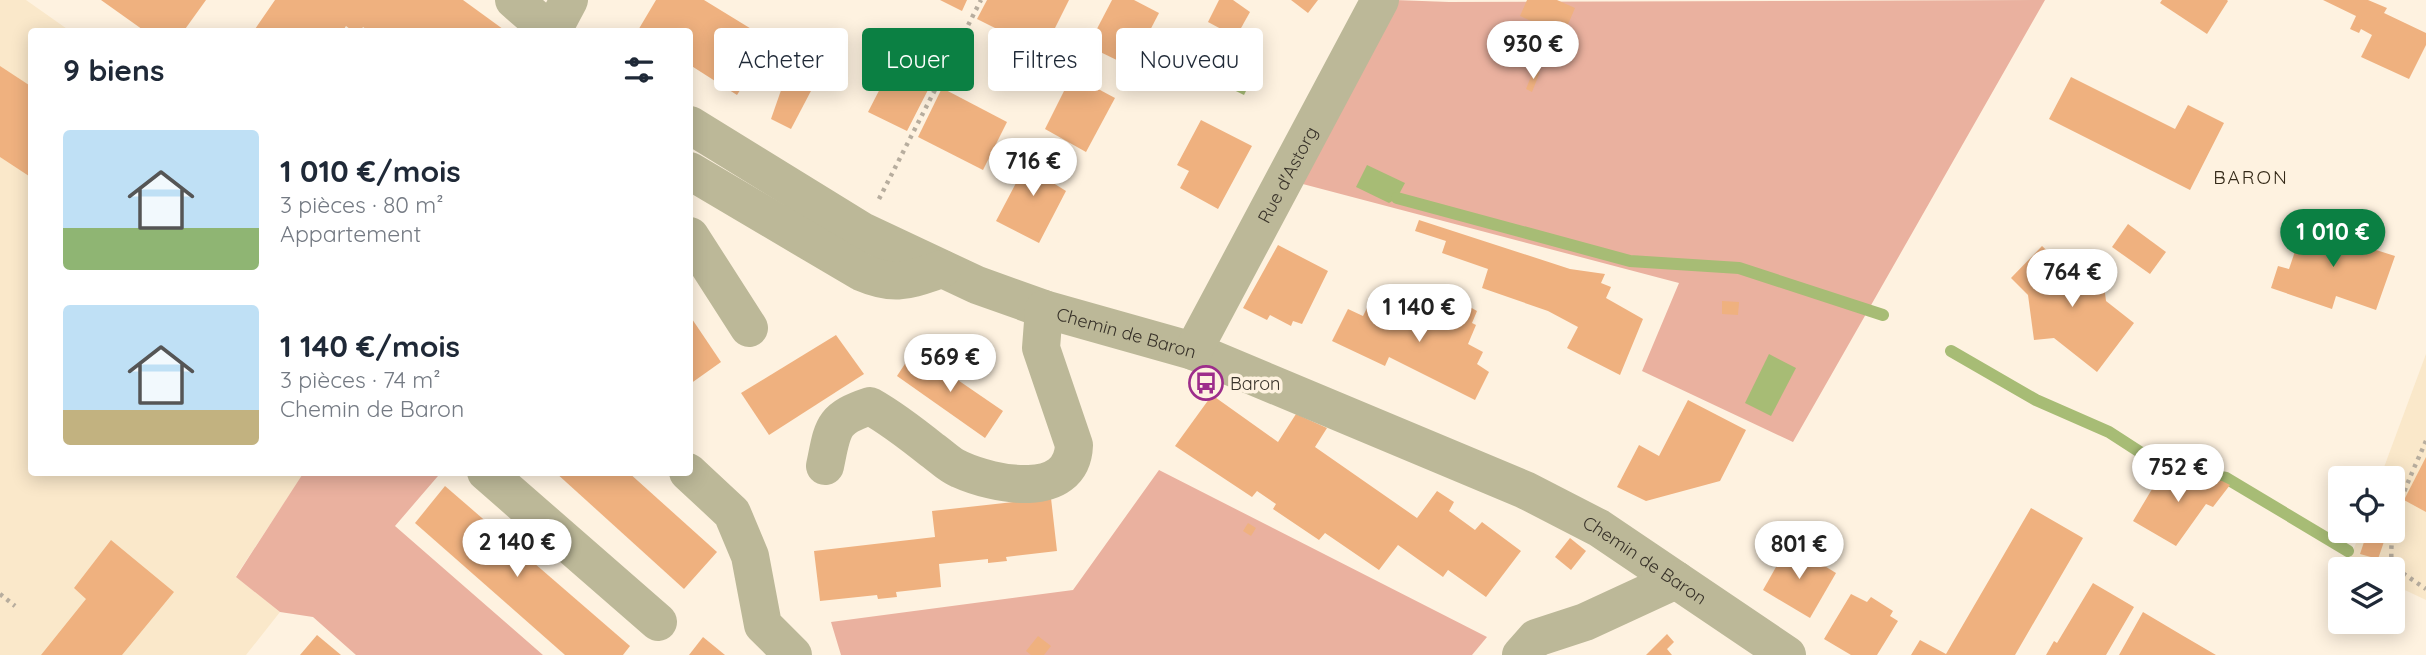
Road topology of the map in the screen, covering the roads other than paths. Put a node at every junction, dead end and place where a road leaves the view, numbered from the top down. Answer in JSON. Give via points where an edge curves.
{"nodes":[{"id":1,"x":514,"y":0,"type":"edge"},
{"id":2,"x":569,"y":0,"type":"edge"},
{"id":3,"x":1380,"y":0,"type":"edge"},
{"id":4,"x":547,"y":28,"type":"edge"},
{"id":5,"x":554,"y":28,"type":"edge"},
{"id":6,"x":693,"y":127,"type":"edge"},
{"id":7,"x":693,"y":173,"type":"edge"},
{"id":8,"x":693,"y":241,"type":"edge"},
{"id":9,"x":942,"y":269,"type":"junction"},
{"id":10,"x":1044,"y":309,"type":"junction"},
{"id":11,"x":749,"y":328,"type":"dead end"},
{"id":12,"x":1193,"y":351,"type":"junction"},
{"id":13,"x":825,"y":466,"type":"dead end"},
{"id":14,"x":491,"y":476,"type":"edge"},
{"id":15,"x":692,"y":476,"type":"edge"},
{"id":16,"x":1675,"y":580,"type":"junction"},
{"id":17,"x":658,"y":622,"type":"dead end"},
{"id":18,"x":1586,"y":639,"type":"edge"},
{"id":19,"x":793,"y":655,"type":"edge"},
{"id":20,"x":1521,"y":655,"type":"edge"},
{"id":21,"x":1787,"y":655,"type":"edge"}],
"edges":[{"from":1,"to":4,"type":"street"},
{"from":2,"to":5,"type":"street"},
{"from":3,"to":12,"type":"street","name":"Rue d'Astorg"},
{"from":6,"to":9,"type":"street","name":"Chemin de Baron","via":[[862,231]]},
{"from":7,"to":9,"type":"street","via":[[882,281],[901,283]]},
{"from":8,"to":11,"type":"street"},
{"from":9,"to":10,"type":"street","name":"Chemin de Baron"},
{"from":10,"to":12,"type":"street","name":"Chemin de Baron"},
{"from":10,"to":13,"type":"street","via":[[1041,348],[1074,445],[1067,472],[1045,482],[1010,484],[957,469],[870,406],[845,414],[834,425]]},
{"from":12,"to":16,"type":"street","name":"Chemin de Baron","via":[[1525,490],[1599,528]]},
{"from":14,"to":17,"type":"street"},
{"from":15,"to":19,"type":"street","via":[[732,513],[750,556],[763,625]]},
{"from":16,"to":18,"type":"street"},
{"from":16,"to":21,"type":"street","name":"Chemin de Baron"},
{"from":18,"to":20,"type":"street","via":[[1536,638]]}]}
